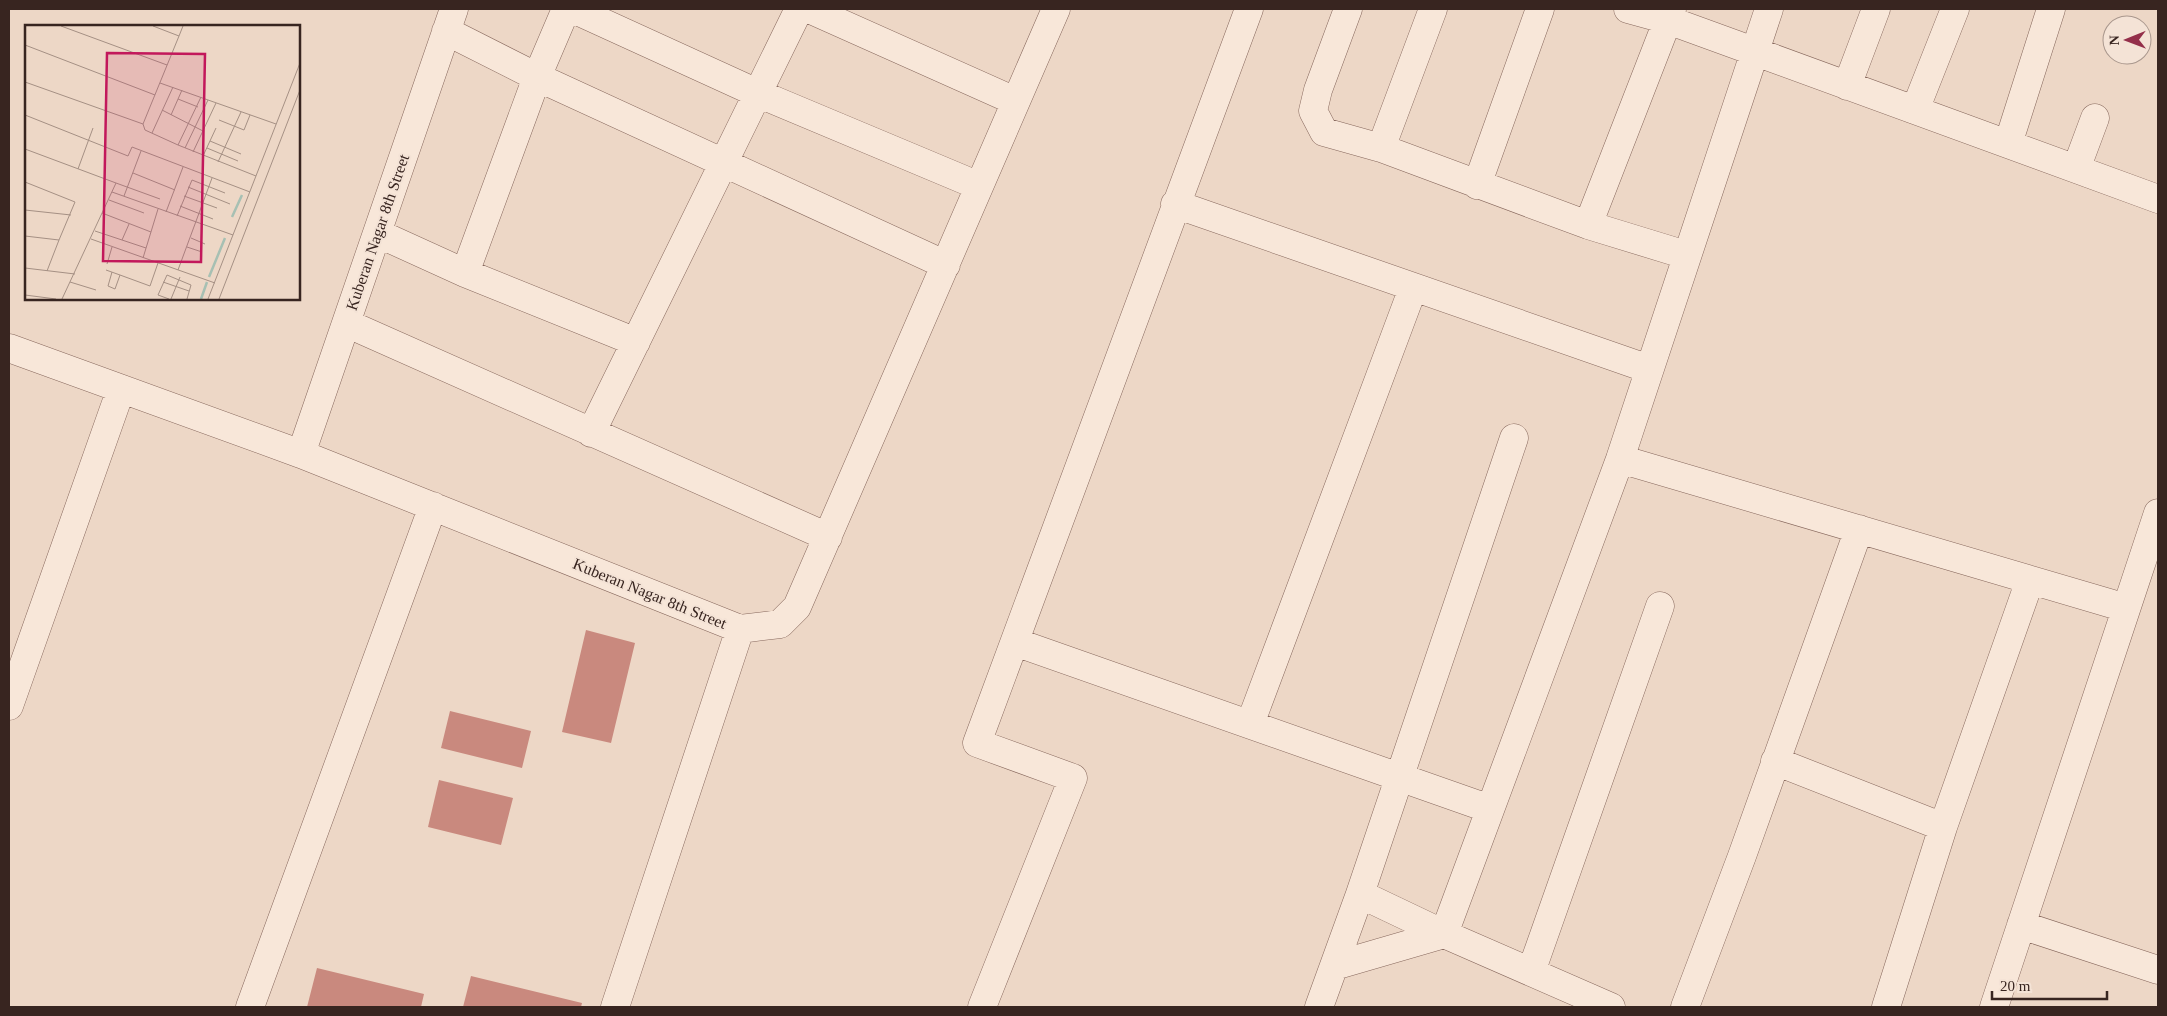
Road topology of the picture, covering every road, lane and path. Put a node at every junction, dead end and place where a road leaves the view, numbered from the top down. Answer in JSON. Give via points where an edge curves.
{"nodes":[{"id":1,"x":566,"y":9,"type":"edge"},
{"id":2,"x":574,"y":9,"type":"edge"},
{"id":3,"x":799,"y":9,"type":"edge"},
{"id":4,"x":809,"y":9,"type":"edge"},
{"id":5,"x":1056,"y":9,"type":"edge"},
{"id":6,"x":1249,"y":9,"type":"edge"},
{"id":7,"x":1348,"y":9,"type":"edge"},
{"id":8,"x":1433,"y":9,"type":"edge"},
{"id":9,"x":1540,"y":9,"type":"edge"},
{"id":10,"x":1628,"y":9,"type":"edge"},
{"id":11,"x":1769,"y":9,"type":"edge"},
{"id":12,"x":1876,"y":9,"type":"edge"},
{"id":13,"x":1955,"y":9,"type":"edge"},
{"id":14,"x":2051,"y":9,"type":"edge"},
{"id":15,"x":1670,"y":14,"type":"edge"},
{"id":16,"x":450,"y":20,"type":"edge"},
{"id":17,"x":1756,"y":52,"type":"junction"},
{"id":18,"x":537,"y":77,"type":"junction"},
{"id":19,"x":1847,"y":86,"type":"junction"},
{"id":20,"x":757,"y":93,"type":"junction"},
{"id":21,"x":1015,"y":101,"type":"junction"},
{"id":22,"x":1916,"y":110,"type":"junction"},
{"id":23,"x":2095,"y":118,"type":"dead end"},
{"id":24,"x":2008,"y":144,"type":"junction"},
{"id":25,"x":1381,"y":148,"type":"junction"},
{"id":26,"x":723,"y":164,"type":"junction"},
{"id":27,"x":2076,"y":169,"type":"junction"},
{"id":28,"x":1477,"y":185,"type":"junction"},
{"id":29,"x":979,"y":186,"type":"junction"},
{"id":30,"x":2158,"y":199,"type":"edge"},
{"id":31,"x":1176,"y":204,"type":"junction"},
{"id":32,"x":1588,"y":225,"type":"junction"},
{"id":33,"x":377,"y":233,"type":"junction"},
{"id":34,"x":1686,"y":255,"type":"junction"},
{"id":35,"x":946,"y":265,"type":"junction"},
{"id":36,"x":466,"y":272,"type":"junction"},
{"id":37,"x":1413,"y":288,"type":"junction"},
{"id":38,"x":346,"y":323,"type":"junction"},
{"id":39,"x":636,"y":342,"type":"junction"},
{"id":40,"x":9,"y":348,"type":"edge"},
{"id":41,"x":1649,"y":369,"type":"junction"},
{"id":42,"x":121,"y":389,"type":"junction"},
{"id":43,"x":591,"y":433,"type":"junction"},
{"id":44,"x":1514,"y":438,"type":"dead end"},
{"id":45,"x":301,"y":454,"type":"junction"},
{"id":46,"x":1620,"y":459,"type":"junction"},
{"id":47,"x":433,"y":506,"type":"junction"},
{"id":48,"x":2158,"y":513,"type":"edge"},
{"id":49,"x":1859,"y":529,"type":"junction"},
{"id":50,"x":828,"y":537,"type":"junction"},
{"id":51,"x":2030,"y":580,"type":"junction"},
{"id":52,"x":1660,"y":606,"type":"dead end"},
{"id":53,"x":2126,"y":608,"type":"junction"},
{"id":54,"x":740,"y":629,"type":"junction"},
{"id":55,"x":1014,"y":642,"type":"junction"},
{"id":56,"x":9,"y":706,"type":"edge"},
{"id":57,"x":1250,"y":724,"type":"junction"},
{"id":58,"x":1775,"y":761,"type":"junction"},
{"id":59,"x":1399,"y":777,"type":"junction"},
{"id":60,"x":1490,"y":809,"type":"junction"},
{"id":61,"x":1943,"y":827,"type":"junction"},
{"id":62,"x":1360,"y":894,"type":"junction"},
{"id":63,"x":2021,"y":925,"type":"junction"},
{"id":64,"x":1444,"y":934,"type":"junction"},
{"id":65,"x":1334,"y":966,"type":"junction"},
{"id":66,"x":2158,"y":970,"type":"edge"},
{"id":67,"x":1530,"y":972,"type":"junction"},
{"id":68,"x":250,"y":1007,"type":"edge"},
{"id":69,"x":615,"y":1007,"type":"edge"},
{"id":70,"x":982,"y":1007,"type":"edge"},
{"id":71,"x":1319,"y":1007,"type":"edge"},
{"id":72,"x":1611,"y":1007,"type":"edge"},
{"id":73,"x":1685,"y":1007,"type":"edge"},
{"id":74,"x":1886,"y":1007,"type":"edge"},
{"id":75,"x":1994,"y":1007,"type":"edge"}],
"edges":[{"from":1,"to":18,"type":"street"},
{"from":2,"to":20,"type":"street"},
{"from":3,"to":20,"type":"street"},
{"from":4,"to":21,"type":"street"},
{"from":5,"to":21,"type":"street"},
{"from":6,"to":31,"type":"street"},
{"from":7,"to":25,"type":"street","via":[[1313,111],[1324,132]]},
{"from":8,"to":25,"type":"street"},
{"from":9,"to":28,"type":"street"},
{"from":10,"to":15,"type":"street"},
{"from":11,"to":17,"type":"street"},
{"from":12,"to":19,"type":"street"},
{"from":13,"to":22,"type":"street"},
{"from":14,"to":24,"type":"street"},
{"from":15,"to":17,"type":"street"},
{"from":15,"to":32,"type":"street"},
{"from":16,"to":18,"type":"street"},
{"from":16,"to":33,"type":"street","name":"Kuberan Nagar 8th Street"},
{"from":17,"to":19,"type":"street"},
{"from":17,"to":34,"type":"street"},
{"from":18,"to":26,"type":"street"},
{"from":18,"to":36,"type":"street"},
{"from":19,"to":22,"type":"street"},
{"from":20,"to":26,"type":"street"},
{"from":20,"to":29,"type":"street"},
{"from":21,"to":29,"type":"street"},
{"from":22,"to":24,"type":"street"},
{"from":23,"to":27,"type":"street"},
{"from":24,"to":27,"type":"street"},
{"from":25,"to":28,"type":"street"},
{"from":26,"to":35,"type":"street"},
{"from":26,"to":39,"type":"street"},
{"from":27,"to":30,"type":"street"},
{"from":28,"to":32,"type":"street"},
{"from":29,"to":35,"type":"street"},
{"from":31,"to":37,"type":"street"},
{"from":31,"to":55,"type":"street"},
{"from":32,"to":34,"type":"street"},
{"from":33,"to":36,"type":"street"},
{"from":33,"to":38,"type":"street","name":"Kuberan Nagar 8th Street"},
{"from":34,"to":41,"type":"street"},
{"from":35,"to":50,"type":"street"},
{"from":36,"to":39,"type":"street"},
{"from":37,"to":41,"type":"street"},
{"from":37,"to":57,"type":"street"},
{"from":38,"to":43,"type":"street"},
{"from":38,"to":45,"type":"street","name":"Kuberan Nagar 8th Street"},
{"from":39,"to":43,"type":"street"},
{"from":40,"to":42,"type":"street","name":"Kuberan Nagar 8th Street"},
{"from":41,"to":46,"type":"street"},
{"from":42,"to":45,"type":"street","name":"Kuberan Nagar 8th Street"},
{"from":42,"to":56,"type":"street"},
{"from":43,"to":50,"type":"street"},
{"from":44,"to":59,"type":"street"},
{"from":45,"to":47,"type":"street","name":"Kuberan Nagar 8th Street"},
{"from":46,"to":49,"type":"street"},
{"from":46,"to":60,"type":"street"},
{"from":47,"to":54,"type":"street","name":"Kuberan Nagar 8th Street"},
{"from":47,"to":68,"type":"street"},
{"from":48,"to":53,"type":"street"},
{"from":49,"to":51,"type":"street"},
{"from":49,"to":58,"type":"street"},
{"from":50,"to":54,"type":"street","via":[[797,607],[780,624]]},
{"from":51,"to":53,"type":"street"},
{"from":51,"to":61,"type":"street"},
{"from":52,"to":67,"type":"street"},
{"from":53,"to":63,"type":"street"},
{"from":54,"to":69,"type":"street","name":"Kuberan Nagar 8th Street"},
{"from":55,"to":57,"type":"street"},
{"from":55,"to":70,"type":"street","via":[[977,743],[1073,778]]},
{"from":57,"to":59,"type":"street"},
{"from":58,"to":61,"type":"street"},
{"from":58,"to":73,"type":"street"},
{"from":59,"to":60,"type":"street"},
{"from":59,"to":62,"type":"street"},
{"from":60,"to":64,"type":"street"},
{"from":61,"to":74,"type":"street"},
{"from":62,"to":64,"type":"street"},
{"from":62,"to":65,"type":"street"},
{"from":63,"to":66,"type":"street"},
{"from":63,"to":75,"type":"street"},
{"from":64,"to":65,"type":"street"},
{"from":64,"to":67,"type":"street"},
{"from":65,"to":71,"type":"street"},
{"from":67,"to":72,"type":"street"}]}
